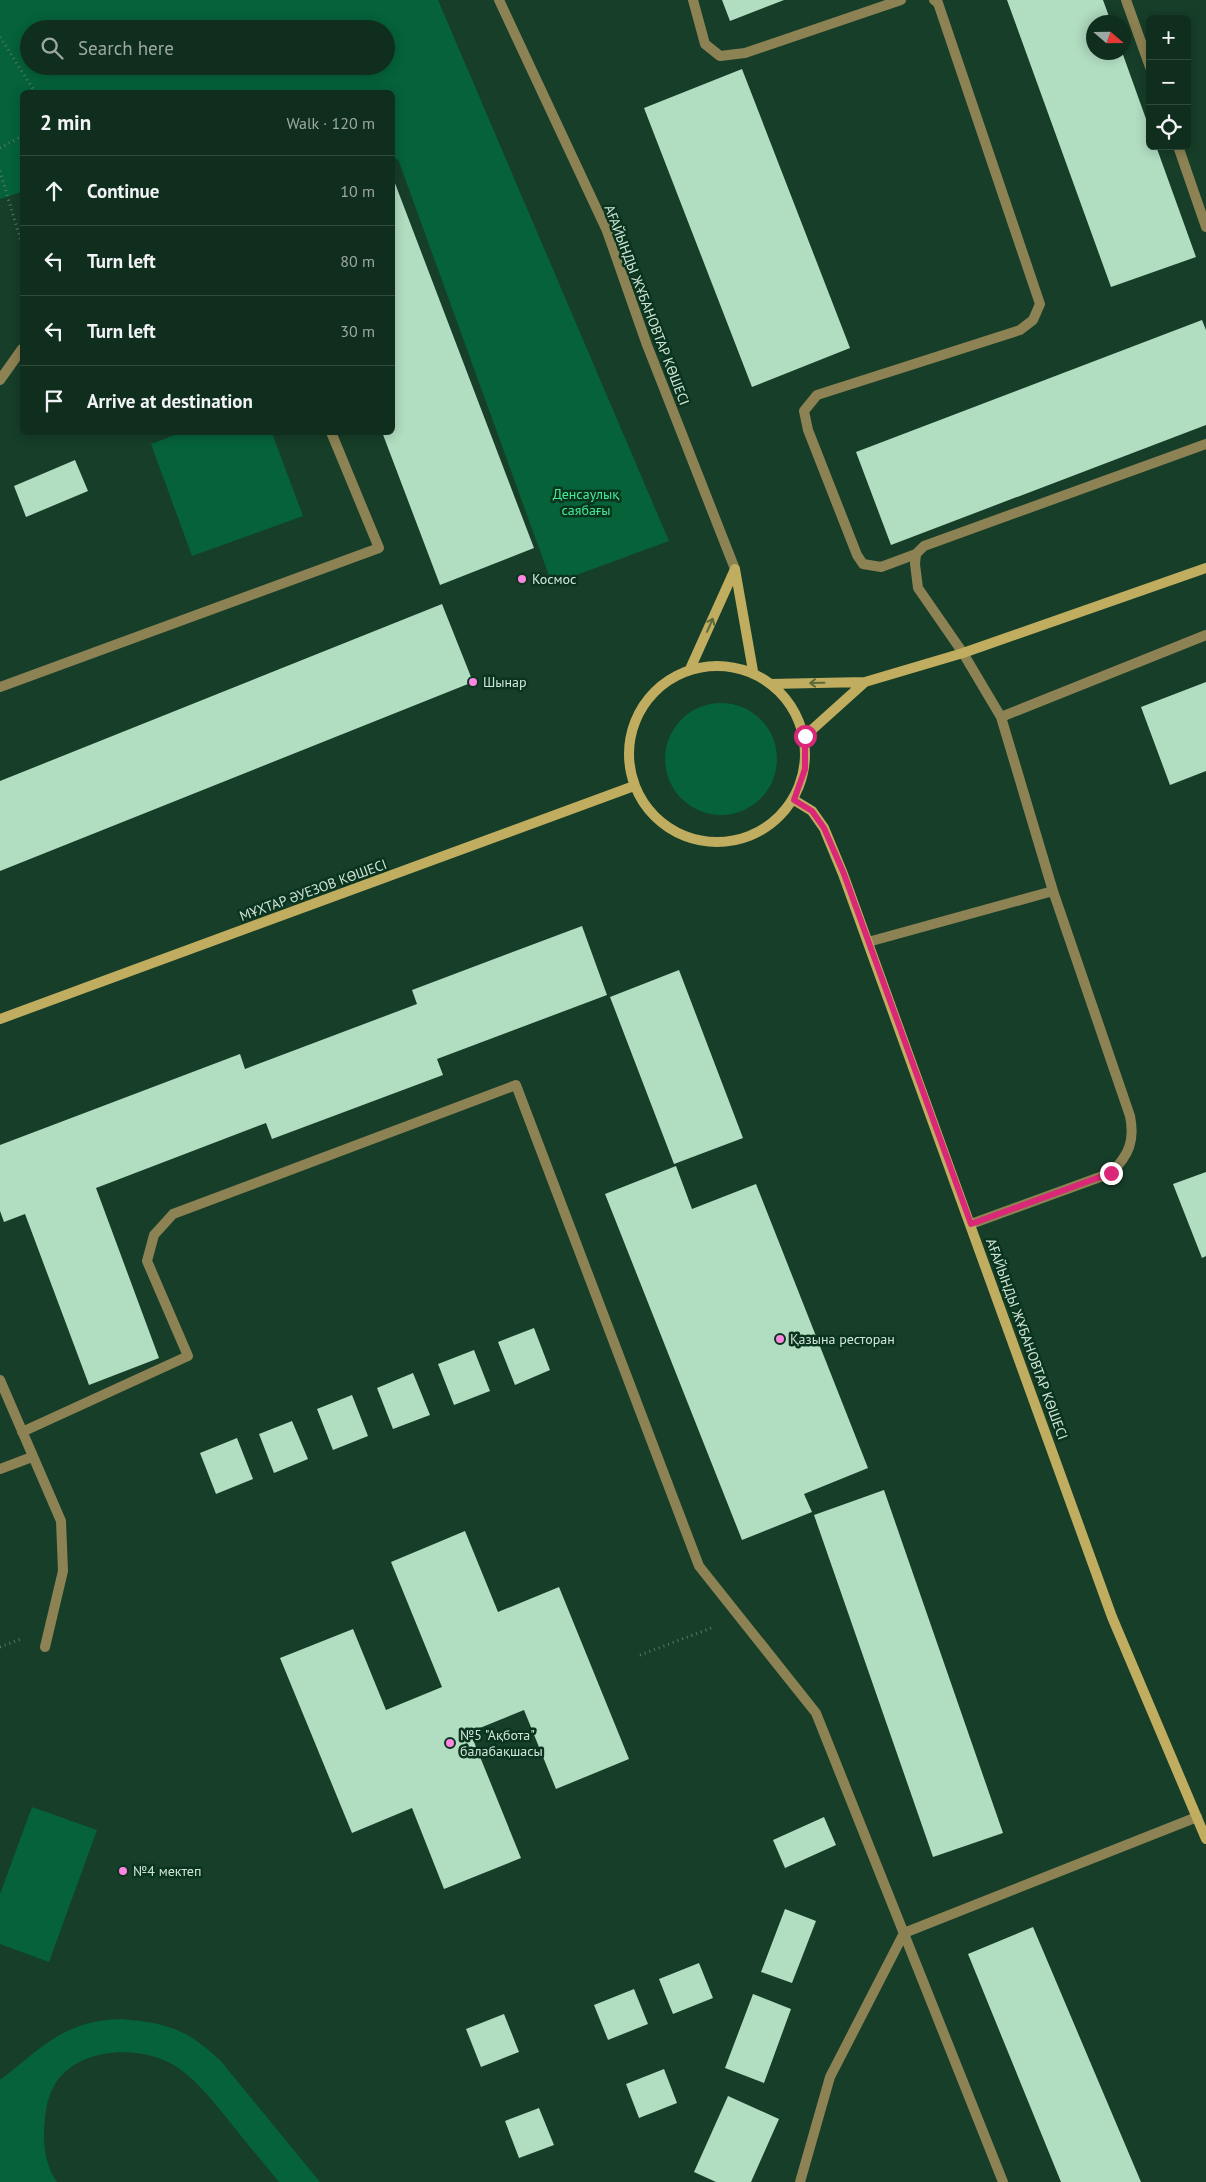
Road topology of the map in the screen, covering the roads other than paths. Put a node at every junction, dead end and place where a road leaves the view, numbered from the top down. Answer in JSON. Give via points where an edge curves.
{"nodes":[{"id":1,"x":498,"y":0,"type":"edge"},
{"id":2,"x":693,"y":0,"type":"edge"},
{"id":3,"x":901,"y":0,"type":"edge"},
{"id":4,"x":934,"y":0,"type":"edge"},
{"id":5,"x":1126,"y":0,"type":"edge"},
{"id":6,"x":1147,"y":60,"type":"edge"},
{"id":7,"x":1179,"y":150,"type":"edge"},
{"id":8,"x":1206,"y":227,"type":"edge"},
{"id":9,"x":20,"y":352,"type":"edge"},
{"id":10,"x":0,"y":380,"type":"edge"},
{"id":11,"x":332,"y":435,"type":"edge"},
{"id":12,"x":1206,"y":444,"type":"edge"},
{"id":13,"x":916,"y":554,"type":"junction"},
{"id":14,"x":1206,"y":568,"type":"edge"},
{"id":15,"x":735,"y":570,"type":"junction"},
{"id":16,"x":1206,"y":635,"type":"edge"},
{"id":17,"x":963,"y":653,"type":"junction"},
{"id":18,"x":690,"y":669,"type":"junction"},
{"id":19,"x":753,"y":671,"type":"junction"},
{"id":20,"x":865,"y":682,"type":"junction"},
{"id":21,"x":770,"y":684,"type":"junction"},
{"id":22,"x":0,"y":687,"type":"edge"},
{"id":23,"x":1000,"y":717,"type":"junction"},
{"id":24,"x":805,"y":736,"type":"junction"},
{"id":25,"x":634,"y":786,"type":"junction"},
{"id":26,"x":794,"y":800,"type":"junction"},
{"id":27,"x":1053,"y":891,"type":"junction"},
{"id":28,"x":868,"y":942,"type":"junction"},
{"id":29,"x":0,"y":1018,"type":"edge"},
{"id":30,"x":971,"y":1224,"type":"junction"},
{"id":31,"x":0,"y":1380,"type":"edge"},
{"id":32,"x":22,"y":1432,"type":"junction"},
{"id":33,"x":32,"y":1457,"type":"junction"},
{"id":34,"x":0,"y":1469,"type":"edge"},
{"id":35,"x":44,"y":1647,"type":"dead end"},
{"id":36,"x":1197,"y":1817,"type":"junction"},
{"id":37,"x":1206,"y":1839,"type":"edge"},
{"id":38,"x":904,"y":1933,"type":"junction"},
{"id":39,"x":800,"y":2182,"type":"edge"},
{"id":40,"x":1003,"y":2182,"type":"edge"}],
"edges":[{"from":1,"to":15,"type":"street","name":"АҒАЙЫНДЫ ЖҰБАНОВТАР КӨШЕСІ","via":[[607,232],[647,346]]},
{"from":2,"to":3,"type":"street","via":[[705,44],[720,56],[745,53]]},
{"from":4,"to":13,"type":"street","via":[[938,3],[1040,304],[1033,320],[1020,330],[817,395],[804,411],[808,430],[863,564],[880,567]]},
{"from":5,"to":6,"type":"street"},
{"from":7,"to":8,"type":"street"},
{"from":9,"to":10,"type":"street"},
{"from":11,"to":22,"type":"street","via":[[379,548]]},
{"from":12,"to":13,"type":"street","via":[[924,546]]},
{"from":13,"to":17,"type":"street","via":[[918,588]]},
{"from":14,"to":17,"type":"street"},
{"from":18,"to":15,"type":"street","one_way":true},
{"from":15,"to":19,"type":"street"},
{"from":16,"to":23,"type":"street"},
{"from":17,"to":20,"type":"street"},
{"from":17,"to":23,"type":"street"},
{"from":18,"to":19,"type":"street","via":[[721,665]]},
{"from":18,"to":25,"type":"street","via":[[660,685],[642,707],[631,732],[628,758]]},
{"from":19,"to":21,"type":"street"},
{"from":20,"to":21,"type":"street","one_way":true},
{"from":20,"to":24,"type":"street"},
{"from":21,"to":24,"type":"street","via":[[794,709]]},
{"from":23,"to":27,"type":"street"},
{"from":24,"to":26,"type":"street","via":[[805,769]]},
{"from":25,"to":26,"type":"street","via":[[652,814],[680,835],[715,843],[753,835],[776,821]]},
{"from":25,"to":29,"type":"street","name":"МҰХТАР ӘУЕЗОВ КӨШЕСІ"},
{"from":26,"to":28,"type":"street","name":"АҒАЙЫНДЫ ЖҰБАНОВТАР КӨШЕСІ","via":[[812,811],[824,828]]},
{"from":27,"to":28,"type":"street"},
{"from":27,"to":30,"type":"street","via":[[1133,1133],[1123,1161],[1111,1173]]},
{"from":28,"to":30,"type":"street","name":"АҒАЙЫНДЫ ЖҰБАНОВТАР КӨШЕСІ"},
{"from":30,"to":36,"type":"street","name":"АҒАЙЫНДЫ ЖҰБАНОВТАР КӨШЕСІ","via":[[1112,1617]]},
{"from":31,"to":32,"type":"street"},
{"from":32,"to":33,"type":"street"},
{"from":32,"to":38,"type":"street","via":[[188,1356],[147,1261],[154,1235],[173,1214],[516,1085],[698,1566],[816,1713]]},
{"from":33,"to":34,"type":"street"},
{"from":33,"to":35,"type":"street","via":[[61,1521],[64,1571]]},
{"from":36,"to":37,"type":"street","name":"АҒАЙЫНДЫ ЖҰБАНОВТАР КӨШЕСІ"},
{"from":36,"to":38,"type":"street"},
{"from":38,"to":39,"type":"street","via":[[830,2077]]},
{"from":38,"to":40,"type":"street"}]}
